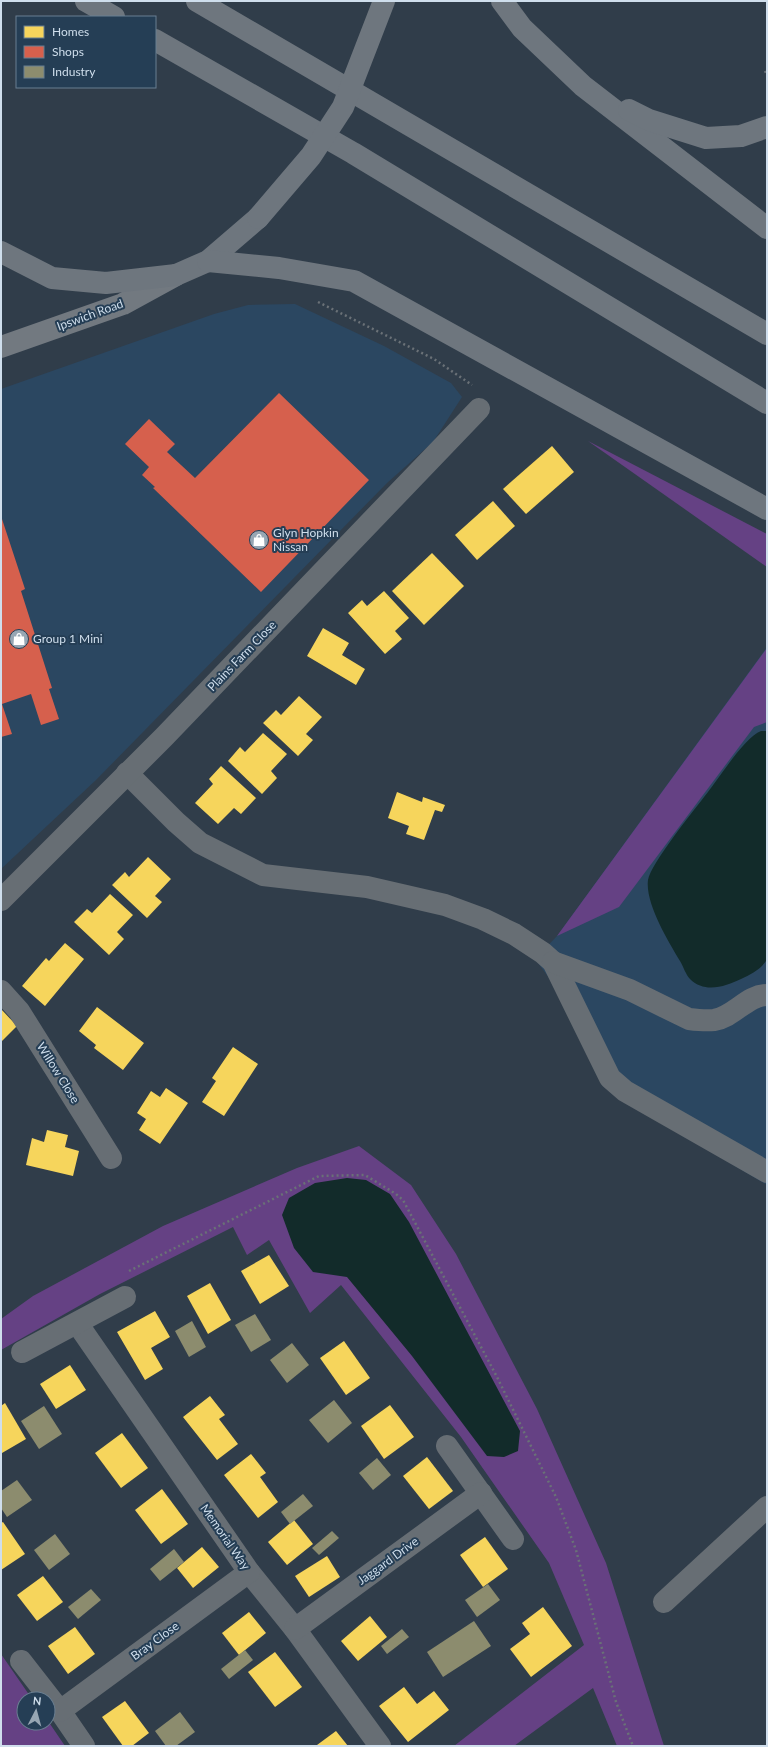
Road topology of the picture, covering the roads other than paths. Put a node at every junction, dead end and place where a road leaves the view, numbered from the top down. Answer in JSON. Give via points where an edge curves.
{"nodes":[{"id":1,"x":86,"y":1,"type":"edge"},
{"id":2,"x":197,"y":1,"type":"edge"},
{"id":3,"x":384,"y":1,"type":"edge"},
{"id":4,"x":502,"y":1,"type":"edge"},
{"id":5,"x":112,"y":16,"type":"edge"},
{"id":6,"x":156,"y":41,"type":"edge"},
{"id":7,"x":583,"y":86,"type":"junction"},
{"id":8,"x":767,"y":127,"type":"edge"},
{"id":9,"x":767,"y":228,"type":"edge"},
{"id":10,"x":1,"y":252,"type":"edge"},
{"id":11,"x":208,"y":261,"type":"junction"},
{"id":12,"x":176,"y":275,"type":"junction"},
{"id":13,"x":767,"y":334,"type":"edge"},
{"id":14,"x":1,"y":347,"type":"edge"},
{"id":15,"x":767,"y":403,"type":"edge"},
{"id":16,"x":479,"y":409,"type":"road end"},
{"id":17,"x":767,"y":508,"type":"edge"},
{"id":18,"x":127,"y":773,"type":"junction"},
{"id":19,"x":1,"y":900,"type":"edge"},
{"id":20,"x":553,"y":962,"type":"junction"},
{"id":21,"x":1,"y":991,"type":"edge"},
{"id":22,"x":766,"y":993,"type":"edge"},
{"id":23,"x":111,"y":1158,"type":"dead end"},
{"id":24,"x":767,"y":1172,"type":"edge"},
{"id":25,"x":125,"y":1297,"type":"dead end"},
{"id":26,"x":77,"y":1323,"type":"junction"},
{"id":27,"x":22,"y":1352,"type":"dead end"},
{"id":28,"x":447,"y":1446,"type":"dead end"},
{"id":29,"x":481,"y":1493,"type":"junction"},
{"id":30,"x":767,"y":1507,"type":"edge"},
{"id":31,"x":513,"y":1539,"type":"dead end"},
{"id":32,"x":249,"y":1572,"type":"junction"},
{"id":33,"x":664,"y":1602,"type":"dead end"},
{"id":34,"x":295,"y":1629,"type":"junction"},
{"id":35,"x":21,"y":1661,"type":"dead end"},
{"id":36,"x":60,"y":1711,"type":"junction"},
{"id":37,"x":84,"y":1746,"type":"edge"},
{"id":38,"x":380,"y":1746,"type":"edge"}],
"edges":[{"from":1,"to":5,"type":"highway"},
{"from":2,"to":13,"type":"highway"},
{"from":3,"to":11,"type":"highway","bridge":true,"via":[[343,107],[311,156],[258,218]]},
{"from":4,"to":7,"type":"highway","via":[[522,28]]},
{"from":6,"to":15,"type":"highway","via":[[353,152]]},
{"from":7,"to":8,"type":"highway","via":[[649,120],[706,138],[741,136]]},
{"from":7,"to":9,"type":"highway"},
{"from":10,"to":12,"type":"highway","via":[[52,278],[106,283]]},
{"from":11,"to":12,"type":"highway"},
{"from":11,"to":17,"type":"highway","via":[[280,268],[354,281]]},
{"from":12,"to":14,"type":"main road","name":"Ipswich Road","via":[[123,304]]},
{"from":16,"to":18,"type":"street","name":"Plains Farm Close","via":[[164,738]]},
{"from":18,"to":19,"type":"street","name":"Plains Farm Close"},
{"from":18,"to":20,"type":"street","via":[[200,843],[263,875],[367,887],[445,905],[514,934]]},
{"from":20,"to":22,"type":"street","via":[[630,990],[689,1019],[715,1020]]},
{"from":20,"to":24,"type":"street","via":[[610,1078],[625,1091]]},
{"from":21,"to":23,"type":"street","name":"Willow Close","via":[[19,1011]]},
{"from":25,"to":26,"type":"street"},
{"from":26,"to":27,"type":"street"},
{"from":26,"to":32,"type":"street","name":"Memorial Way"},
{"from":28,"to":29,"type":"street"},
{"from":29,"to":31,"type":"street"},
{"from":29,"to":34,"type":"street","name":"Jaggard Drive"},
{"from":30,"to":33,"type":"street"},
{"from":32,"to":34,"type":"street","name":"Memorial Way"},
{"from":32,"to":36,"type":"street","name":"Bray Close"},
{"from":34,"to":38,"type":"street","name":"Memorial Way"},
{"from":35,"to":36,"type":"street"},
{"from":36,"to":37,"type":"street"}]}
